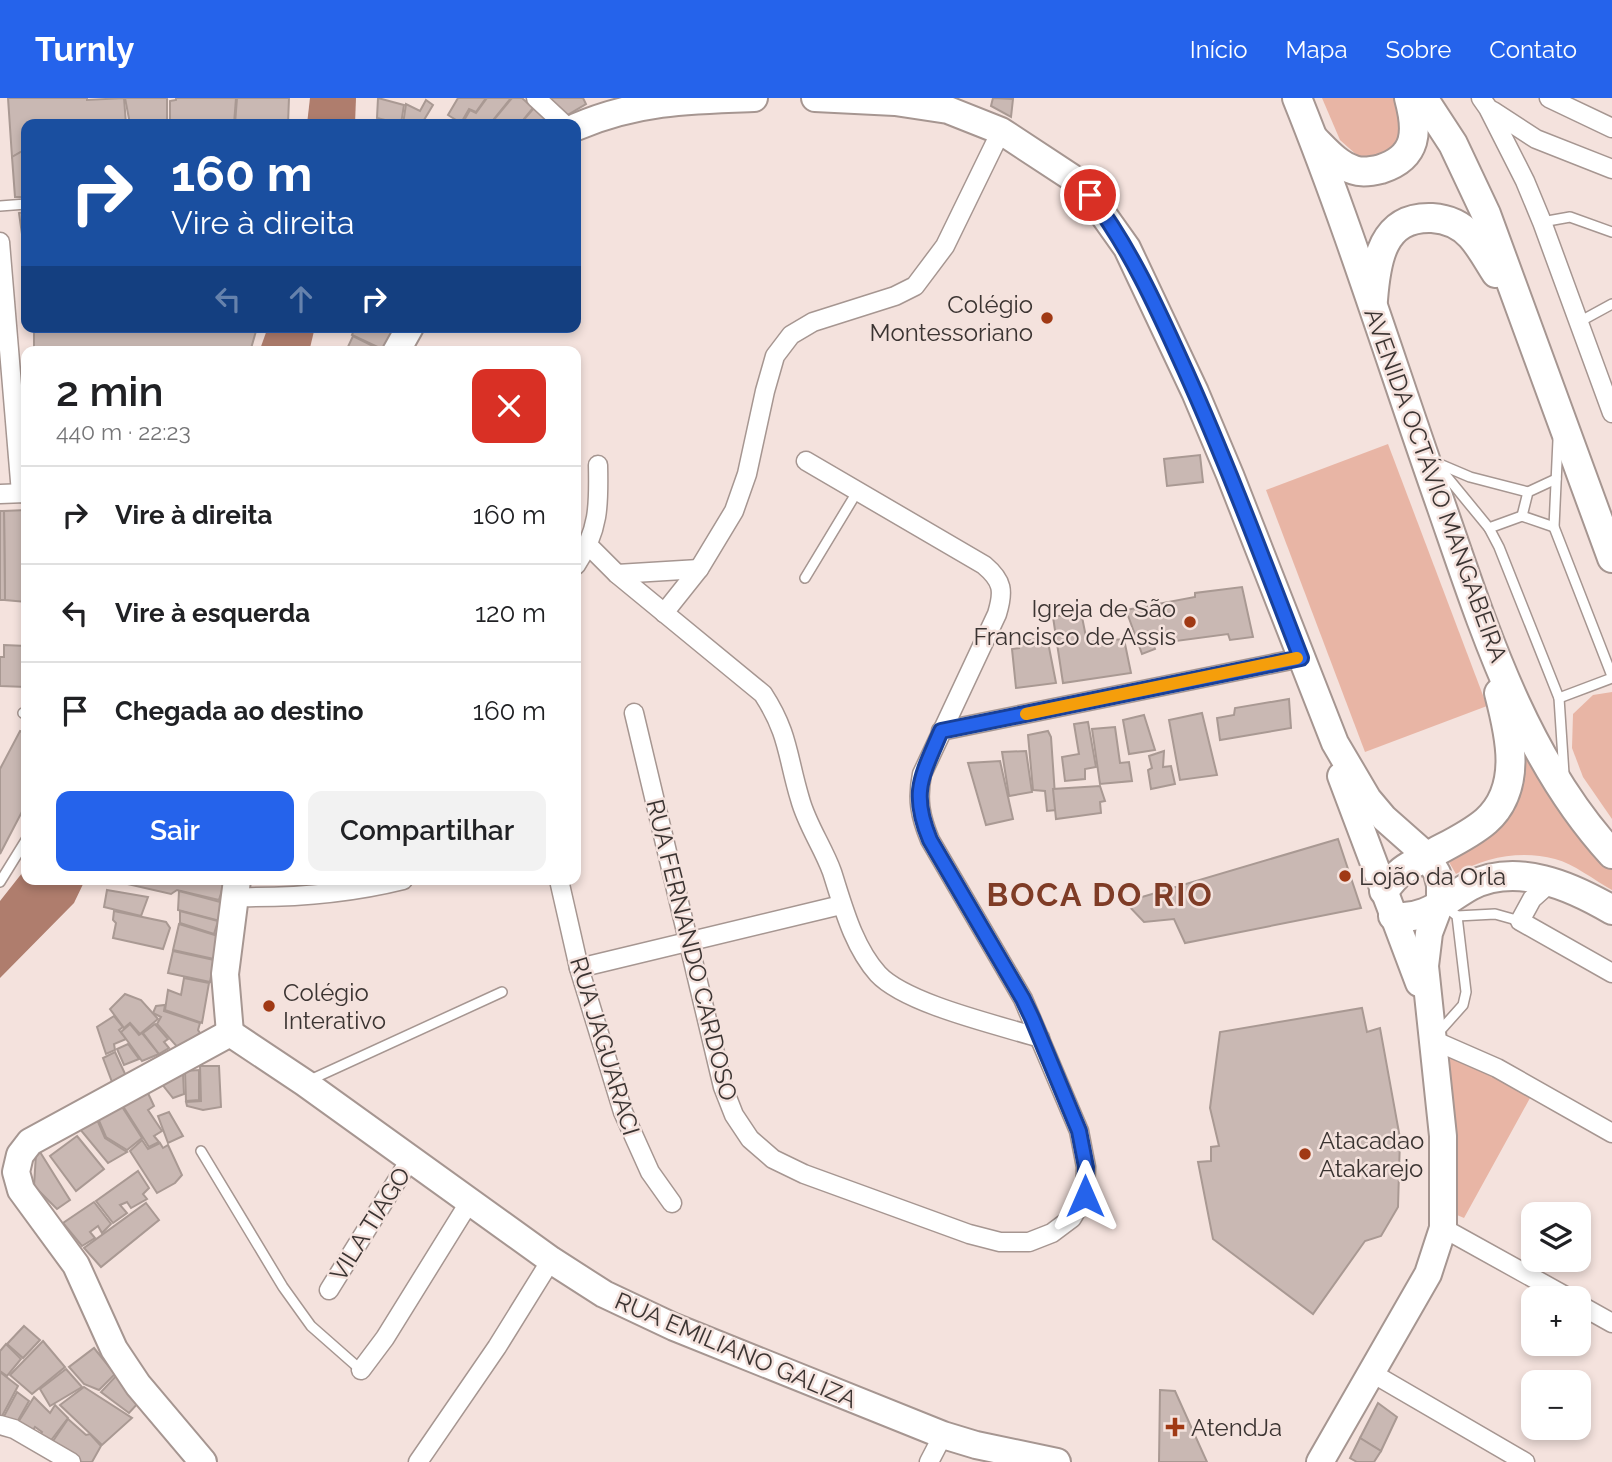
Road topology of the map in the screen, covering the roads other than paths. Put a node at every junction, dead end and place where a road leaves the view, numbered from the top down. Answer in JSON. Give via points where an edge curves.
{"nodes":[{"id":1,"x":536,"y":98,"type":"edge"},
{"id":2,"x":754,"y":98,"type":"edge"},
{"id":3,"x":815,"y":98,"type":"edge"},
{"id":4,"x":1297,"y":98,"type":"edge"},
{"id":5,"x":1409,"y":98,"type":"edge"},
{"id":6,"x":1423,"y":98,"type":"edge"},
{"id":7,"x":1549,"y":98,"type":"edge"},
{"id":8,"x":1485,"y":103,"type":"edge"},
{"id":9,"x":559,"y":119,"type":"edge"},
{"id":10,"x":581,"y":125,"type":"edge"},
{"id":11,"x":1612,"y":128,"type":"edge"},
{"id":12,"x":1002,"y":131,"type":"junction"},
{"id":13,"x":1313,"y":138,"type":"junction"},
{"id":14,"x":1612,"y":169,"type":"edge"},
{"id":15,"x":21,"y":204,"type":"edge"},
{"id":16,"x":0,"y":205,"type":"edge"},
{"id":17,"x":1542,"y":222,"type":"junction"},
{"id":18,"x":1612,"y":232,"type":"edge"},
{"id":19,"x":0,"y":242,"type":"edge"},
{"id":20,"x":1612,"y":304,"type":"edge"},
{"id":21,"x":1372,"y":306,"type":"junction"},
{"id":22,"x":1522,"y":313,"type":"junction"},
{"id":23,"x":1578,"y":322,"type":"junction"},
{"id":24,"x":1612,"y":413,"type":"edge"},
{"id":25,"x":1559,"y":414,"type":"junction"},
{"id":26,"x":1427,"y":451,"type":"junction"},
{"id":27,"x":806,"y":461,"type":"dead end"},
{"id":28,"x":21,"y":462,"type":"edge"},
{"id":29,"x":598,"y":465,"type":"dead end"},
{"id":30,"x":1556,"y":479,"type":"junction"},
{"id":31,"x":857,"y":492,"type":"junction"},
{"id":32,"x":1528,"y":492,"type":"junction"},
{"id":33,"x":21,"y":493,"type":"edge"},
{"id":34,"x":0,"y":494,"type":"edge"},
{"id":35,"x":1522,"y":516,"type":"junction"},
{"id":36,"x":1554,"y":527,"type":"junction"},
{"id":37,"x":1489,"y":528,"type":"junction"},
{"id":38,"x":589,"y":546,"type":"junction"},
{"id":39,"x":581,"y":558,"type":"edge"},
{"id":40,"x":1612,"y":558,"type":"edge"},
{"id":41,"x":699,"y":569,"type":"junction"},
{"id":42,"x":617,"y":574,"type":"junction"},
{"id":43,"x":805,"y":578,"type":"dead end"},
{"id":44,"x":664,"y":613,"type":"junction"},
{"id":45,"x":1478,"y":613,"type":"junction"},
{"id":46,"x":1301,"y":658,"type":"junction"},
{"id":47,"x":1612,"y":677,"type":"edge"},
{"id":48,"x":1559,"y":698,"type":"junction"},
{"id":49,"x":634,"y":713,"type":"dead end"},
{"id":50,"x":941,"y":731,"type":"junction"},
{"id":51,"x":1335,"y":743,"type":"junction"},
{"id":52,"x":1565,"y":793,"type":"junction"},
{"id":53,"x":21,"y":848,"type":"edge"},
{"id":54,"x":1612,"y":853,"type":"edge"},
{"id":55,"x":1427,"y":856,"type":"junction"},
{"id":56,"x":1551,"y":881,"type":"junction"},
{"id":57,"x":0,"y":882,"type":"edge"},
{"id":58,"x":383,"y":885,"type":"edge"},
{"id":59,"x":560,"y":885,"type":"edge"},
{"id":60,"x":235,"y":889,"type":"edge"},
{"id":61,"x":1388,"y":903,"type":"junction"},
{"id":62,"x":841,"y":905,"type":"junction"},
{"id":63,"x":1449,"y":910,"type":"junction"},
{"id":64,"x":1612,"y":910,"type":"edge"},
{"id":65,"x":1520,"y":921,"type":"junction"},
{"id":66,"x":688,"y":942,"type":"junction"},
{"id":67,"x":579,"y":968,"type":"junction"},
{"id":68,"x":1612,"y":973,"type":"edge"},
{"id":69,"x":502,"y":992,"type":"dead end"},
{"id":70,"x":1429,"y":1010,"type":"junction"},
{"id":71,"x":230,"y":1033,"type":"junction"},
{"id":72,"x":1040,"y":1038,"type":"junction"},
{"id":73,"x":1433,"y":1040,"type":"junction"},
{"id":74,"x":305,"y":1083,"type":"junction"},
{"id":75,"x":1612,"y":1133,"type":"edge"},
{"id":76,"x":201,"y":1151,"type":"dead end"},
{"id":77,"x":411,"y":1158,"type":"junction"},
{"id":78,"x":470,"y":1201,"type":"junction"},
{"id":79,"x":672,"y":1203,"type":"dead end"},
{"id":80,"x":1443,"y":1228,"type":"junction"},
{"id":81,"x":551,"y":1260,"type":"junction"},
{"id":82,"x":1548,"y":1286,"type":"edge"},
{"id":83,"x":329,"y":1290,"type":"dead end"},
{"id":84,"x":1591,"y":1311,"type":"edge"},
{"id":85,"x":1612,"y":1323,"type":"edge"},
{"id":86,"x":361,"y":1370,"type":"joint"},
{"id":87,"x":1372,"y":1373,"type":"junction"},
{"id":88,"x":0,"y":1425,"type":"edge"},
{"id":89,"x":943,"y":1435,"type":"junction"},
{"id":90,"x":71,"y":1462,"type":"edge"},
{"id":91,"x":203,"y":1462,"type":"edge"},
{"id":92,"x":418,"y":1462,"type":"edge"},
{"id":93,"x":929,"y":1462,"type":"edge"},
{"id":94,"x":1057,"y":1462,"type":"edge"},
{"id":95,"x":1320,"y":1462,"type":"edge"},
{"id":96,"x":1525,"y":1462,"type":"edge"}],
"edges":[{"from":1,"to":9,"type":"street"},
{"from":2,"to":10,"type":"street","via":[[654,103]]},
{"from":3,"to":12,"type":"street","via":[[948,110]]},
{"from":4,"to":13,"type":"main road","name":"AVENIDA OCTÁVIO MANGABEIRA"},
{"from":5,"to":13,"type":"main road","via":[[1415,131],[1412,144],[1406,155],[1389,166],[1356,172]]},
{"from":6,"to":22,"type":"main road","via":[[1471,178]]},
{"from":7,"to":11,"type":"street"},
{"from":8,"to":14,"type":"street","via":[[1536,139]]},
{"from":8,"to":17,"type":"street"},
{"from":12,"to":41,"type":"street","via":[[945,246],[915,286],[813,322],[791,335],[775,356],[734,511]]},
{"from":12,"to":46,"type":"street","via":[[1071,177],[1114,227],[1155,305],[1230,475]]},
{"from":13,"to":21,"type":"main road","name":"AVENIDA OCTÁVIO MANGABEIRA"},
{"from":15,"to":16,"type":"lane"},
{"from":17,"to":18,"type":"lane","via":[[1570,218]]},
{"from":17,"to":23,"type":"street"},
{"from":19,"to":28,"type":"street"},
{"from":20,"to":23,"type":"lane"},
{"from":21,"to":22,"type":"main road","via":[[1378,257],[1387,240],[1409,221],[1438,218],[1471,236]]},
{"from":21,"to":26,"type":"main road","name":"AVENIDA OCTÁVIO MANGABEIRA"},
{"from":22,"to":25,"type":"main road"},
{"from":23,"to":24,"type":"street"},
{"from":25,"to":30,"type":"lane"},
{"from":25,"to":40,"type":"main road"},
{"from":26,"to":32,"type":"lane","via":[[1470,477]]},
{"from":26,"to":37,"type":"lane"},
{"from":26,"to":45,"type":"main road","name":"AVENIDA OCTÁVIO MANGABEIRA"},
{"from":27,"to":31,"type":"street","name":"RUA FERNANDO CARDOSO"},
{"from":29,"to":38,"type":"street","via":[[599,499]]},
{"from":30,"to":32,"type":"lane"},
{"from":30,"to":36,"type":"lane"},
{"from":31,"to":43,"type":"lane"},
{"from":31,"to":50,"type":"street","name":"RUA FERNANDO CARDOSO","via":[[984,565],[1001,584],[997,614]]},
{"from":32,"to":35,"type":"lane"},
{"from":33,"to":34,"type":"street"},
{"from":35,"to":36,"type":"lane"},
{"from":35,"to":37,"type":"lane"},
{"from":36,"to":47,"type":"lane"},
{"from":37,"to":48,"type":"lane"},
{"from":38,"to":39,"type":"street"},
{"from":38,"to":42,"type":"street"},
{"from":41,"to":42,"type":"street"},
{"from":41,"to":44,"type":"street"},
{"from":42,"to":44,"type":"street"},
{"from":44,"to":62,"type":"street","via":[[763,694],[777,715],[800,800]]},
{"from":45,"to":52,"type":"main road","name":"AVENIDA OCTÁVIO MANGABEIRA","via":[[1528,727]]},
{"from":45,"to":55,"type":"main road","via":[[1511,746],[1508,786],[1499,807],[1485,821]]},
{"from":46,"to":50,"type":"street"},
{"from":46,"to":51,"type":"street"},
{"from":47,"to":48,"type":"lane"},
{"from":48,"to":52,"type":"lane"},
{"from":49,"to":66,"type":"street","name":"RUA FERNANDO CARDOSO"},
{"from":50,"to":72,"type":"street","name":"RUA FERNANDO CARDOSO","via":[[922,774],[920,816],[1023,999]]},
{"from":51,"to":55,"type":"street","via":[[1368,799]]},
{"from":51,"to":61,"type":"street","via":[[1343,784]]},
{"from":52,"to":54,"type":"main road","name":"AVENIDA OCTÁVIO MANGABEIRA"},
{"from":53,"to":57,"type":"lane"},
{"from":55,"to":61,"type":"main road","via":[[1400,870]]},
{"from":55,"to":63,"type":"street"},
{"from":56,"to":63,"type":"main road","via":[[1509,876],[1488,879]]},
{"from":56,"to":64,"type":"main road"},
{"from":56,"to":65,"type":"street","via":[[1532,899]]},
{"from":58,"to":60,"type":"street","via":[[276,898]]},
{"from":59,"to":67,"type":"street","name":"RUA JAGUARACI"},
{"from":60,"to":71,"type":"street","via":[[225,974]]},
{"from":61,"to":63,"type":"main road","via":[[1413,918]]},
{"from":61,"to":70,"type":"street"},
{"from":62,"to":66,"type":"street"},
{"from":62,"to":72,"type":"street","via":[[877,973],[897,990]]},
{"from":63,"to":65,"type":"lane"},
{"from":63,"to":70,"type":"street","via":[[1434,915],[1425,948]]},
{"from":63,"to":73,"type":"lane","via":[[1466,992],[1463,1005]]},
{"from":65,"to":68,"type":"street"},
{"from":66,"to":67,"type":"street"},
{"from":66,"to":72,"type":"street","name":"RUA FERNANDO CARDOSO","via":[[723,1087],[750,1139],[772,1159],[804,1174],[1000,1242],[1028,1242],[1052,1233],[1072,1218],[1085,1196],[1086,1167],[1079,1131]]},
{"from":67,"to":79,"type":"street","name":"RUA JAGUARACI","via":[[623,1112],[650,1172]]},
{"from":69,"to":74,"type":"lane"},
{"from":70,"to":73,"type":"street"},
{"from":71,"to":74,"type":"street","name":"RUA EMILIANO GALIZA"},
{"from":71,"to":91,"type":"street","via":[[30,1142],[16,1171],[21,1190],[76,1265],[114,1349]]},
{"from":73,"to":75,"type":"street","via":[[1497,1068]]},
{"from":73,"to":80,"type":"street","via":[[1443,1136]]},
{"from":74,"to":77,"type":"street","name":"RUA EMILIANO GALIZA"},
{"from":76,"to":86,"type":"lane","via":[[304,1317]]},
{"from":77,"to":78,"type":"street","name":"RUA EMILIANO GALIZA"},
{"from":77,"to":83,"type":"street","name":"VILA TIAGO"},
{"from":78,"to":81,"type":"street","name":"RUA EMILIANO GALIZA"},
{"from":78,"to":86,"type":"street"},
{"from":80,"to":82,"type":"street"},
{"from":80,"to":87,"type":"street","via":[[1428,1273]]},
{"from":81,"to":89,"type":"street","name":"RUA EMILIANO GALIZA","via":[[604,1294],[674,1327]]},
{"from":81,"to":92,"type":"street"},
{"from":84,"to":85,"type":"street"},
{"from":87,"to":95,"type":"street"},
{"from":87,"to":96,"type":"street"},
{"from":88,"to":90,"type":"street"},
{"from":89,"to":93,"type":"street"},
{"from":89,"to":94,"type":"street","name":"RUA EMILIANO GALIZA"}]}
